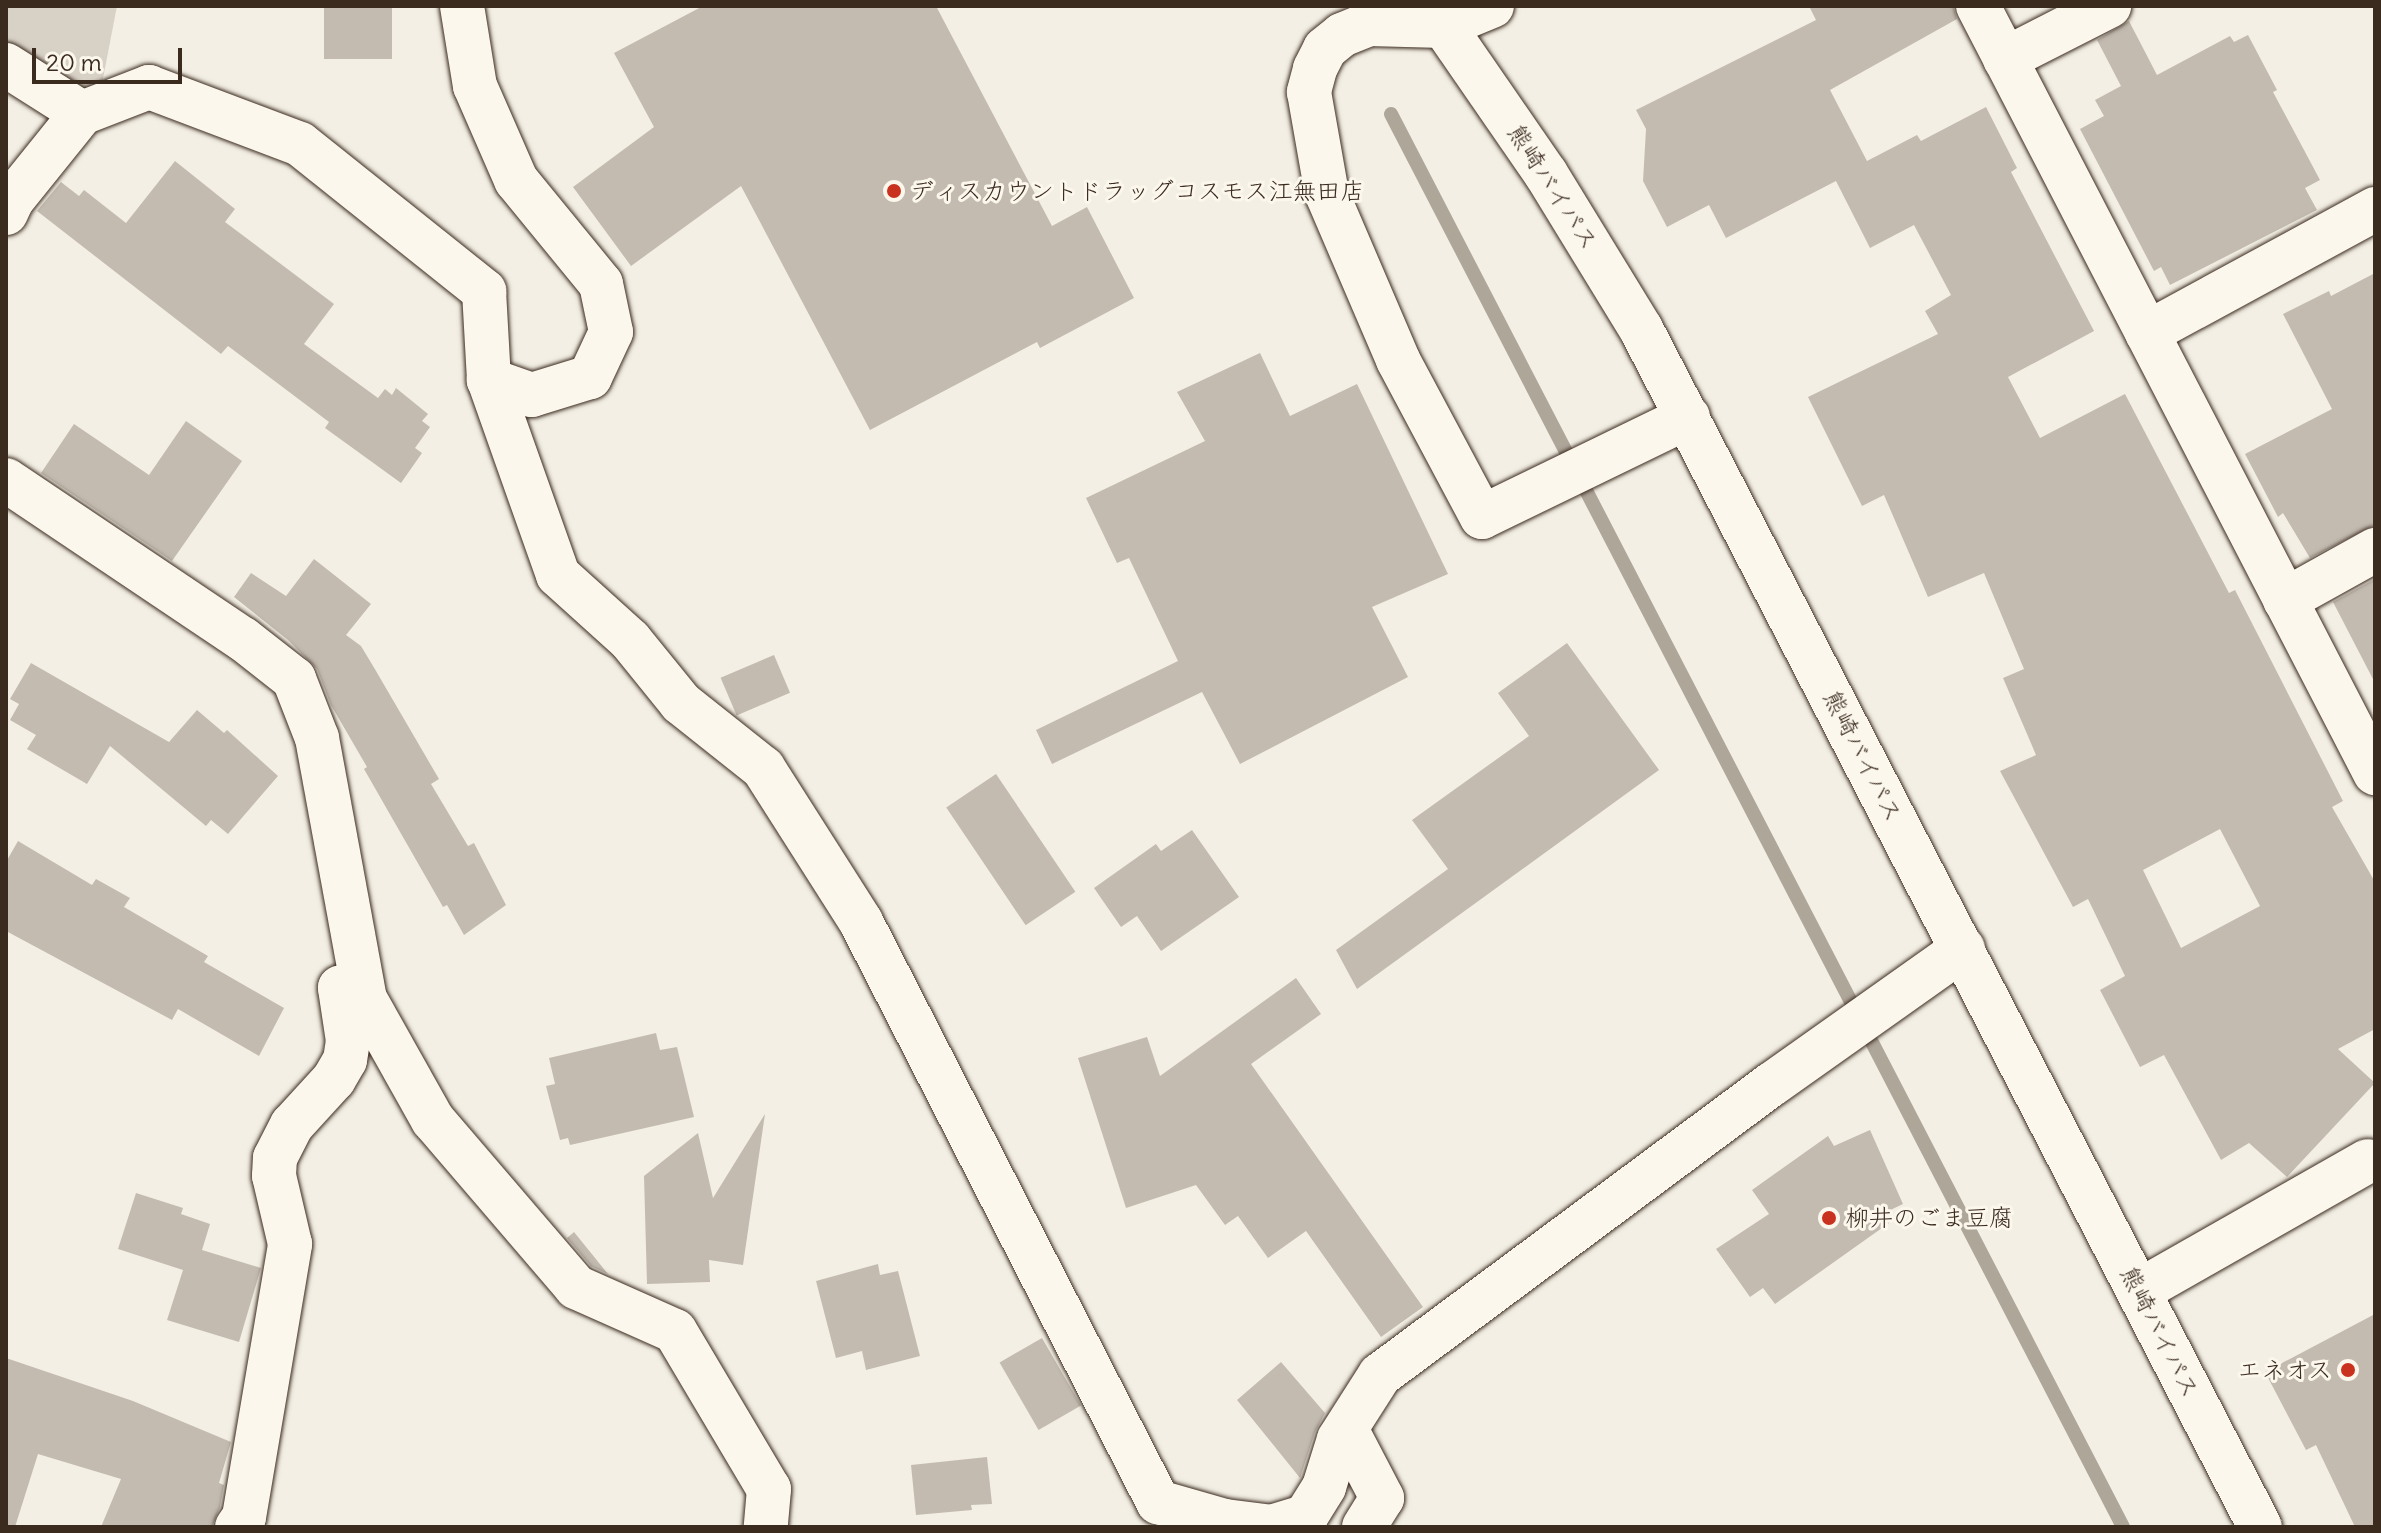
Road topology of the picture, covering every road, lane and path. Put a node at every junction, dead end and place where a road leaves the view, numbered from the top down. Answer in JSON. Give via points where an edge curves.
{"nodes":[{"id":1,"x":462,"y":6,"type":"edge"},
{"id":2,"x":1492,"y":6,"type":"edge"},
{"id":3,"x":1978,"y":6,"type":"edge"},
{"id":4,"x":2109,"y":6,"type":"edge"},
{"id":5,"x":1437,"y":16,"type":"edge"},
{"id":6,"x":2005,"y":59,"type":"junction"},
{"id":7,"x":6,"y":65,"type":"edge"},
{"id":8,"x":82,"y":113,"type":"junction"},
{"id":9,"x":2375,"y":209,"type":"edge"},
{"id":10,"x":6,"y":213,"type":"edge"},
{"id":11,"x":2147,"y":333,"type":"junction"},
{"id":12,"x":489,"y":380,"type":"junction"},
{"id":13,"x":1688,"y":417,"type":"junction"},
{"id":14,"x":6,"y":480,"type":"edge"},
{"id":15,"x":2375,"y":550,"type":"edge"},
{"id":16,"x":2285,"y":600,"type":"junction"},
{"id":17,"x":2375,"y":773,"type":"edge"},
{"id":18,"x":1963,"y":949,"type":"junction"},
{"id":19,"x":361,"y":980,"type":"junction"},
{"id":20,"x":2373,"y":1160,"type":"edge"},
{"id":21,"x":2139,"y":1291,"type":"junction"},
{"id":22,"x":1346,"y":1429,"type":"junction"},
{"id":23,"x":1147,"y":1515,"type":"edge"},
{"id":24,"x":237,"y":1527,"type":"edge"},
{"id":25,"x":766,"y":1527,"type":"edge"},
{"id":26,"x":1364,"y":1527,"type":"edge"},
{"id":27,"x":2260,"y":1527,"type":"edge"}],
"edges":[{"from":1,"to":12,"type":"main road","via":[[475,86],[516,180],[601,284],[611,332],[590,377],[532,395]]},
{"from":2,"to":5,"type":"main road"},
{"from":3,"to":6,"type":"main road"},
{"from":4,"to":6,"type":"main road"},
{"from":5,"to":13,"type":"main road","name":"熊崎バイパス","via":[[1596,252]]},
{"from":5,"to":13,"type":"main road","via":[[1369,24],[1342,35],[1325,49],[1309,92],[1327,194],[1398,360],[1482,517]]},
{"from":6,"to":11,"type":"main road"},
{"from":7,"to":8,"type":"main road"},
{"from":8,"to":10,"type":"main road"},
{"from":8,"to":12,"type":"main road","via":[[149,87],[300,144],[484,291]]},
{"from":9,"to":11,"type":"main road"},
{"from":11,"to":16,"type":"main road"},
{"from":12,"to":23,"type":"main road","via":[[558,575],[630,640],[681,703],[763,768],[861,922]]},
{"from":13,"to":18,"type":"main road","name":"熊崎バイパス"},
{"from":14,"to":19,"type":"main road","via":[[206,613],[294,679],[317,738]]},
{"from":15,"to":16,"type":"main road"},
{"from":16,"to":17,"type":"main road"},
{"from":18,"to":21,"type":"main road","name":"熊崎バイパス"},
{"from":18,"to":22,"type":"main road","via":[[1380,1375]]},
{"from":19,"to":24,"type":"main road","via":[[340,988],[348,1041],[345,1060],[292,1125],[275,1158],[274,1176],[290,1244],[244,1517]]},
{"from":19,"to":25,"type":"main road","via":[[365,999],[433,1120],[576,1287],[675,1331],[769,1489]]},
{"from":20,"to":21,"type":"main road"},
{"from":21,"to":27,"type":"main road","name":"熊崎バイパス"},
{"from":22,"to":23,"type":"main road","via":[[1324,1487],[1306,1516],[1271,1527]]},
{"from":22,"to":26,"type":"main road","via":[[1382,1498]]}]}
